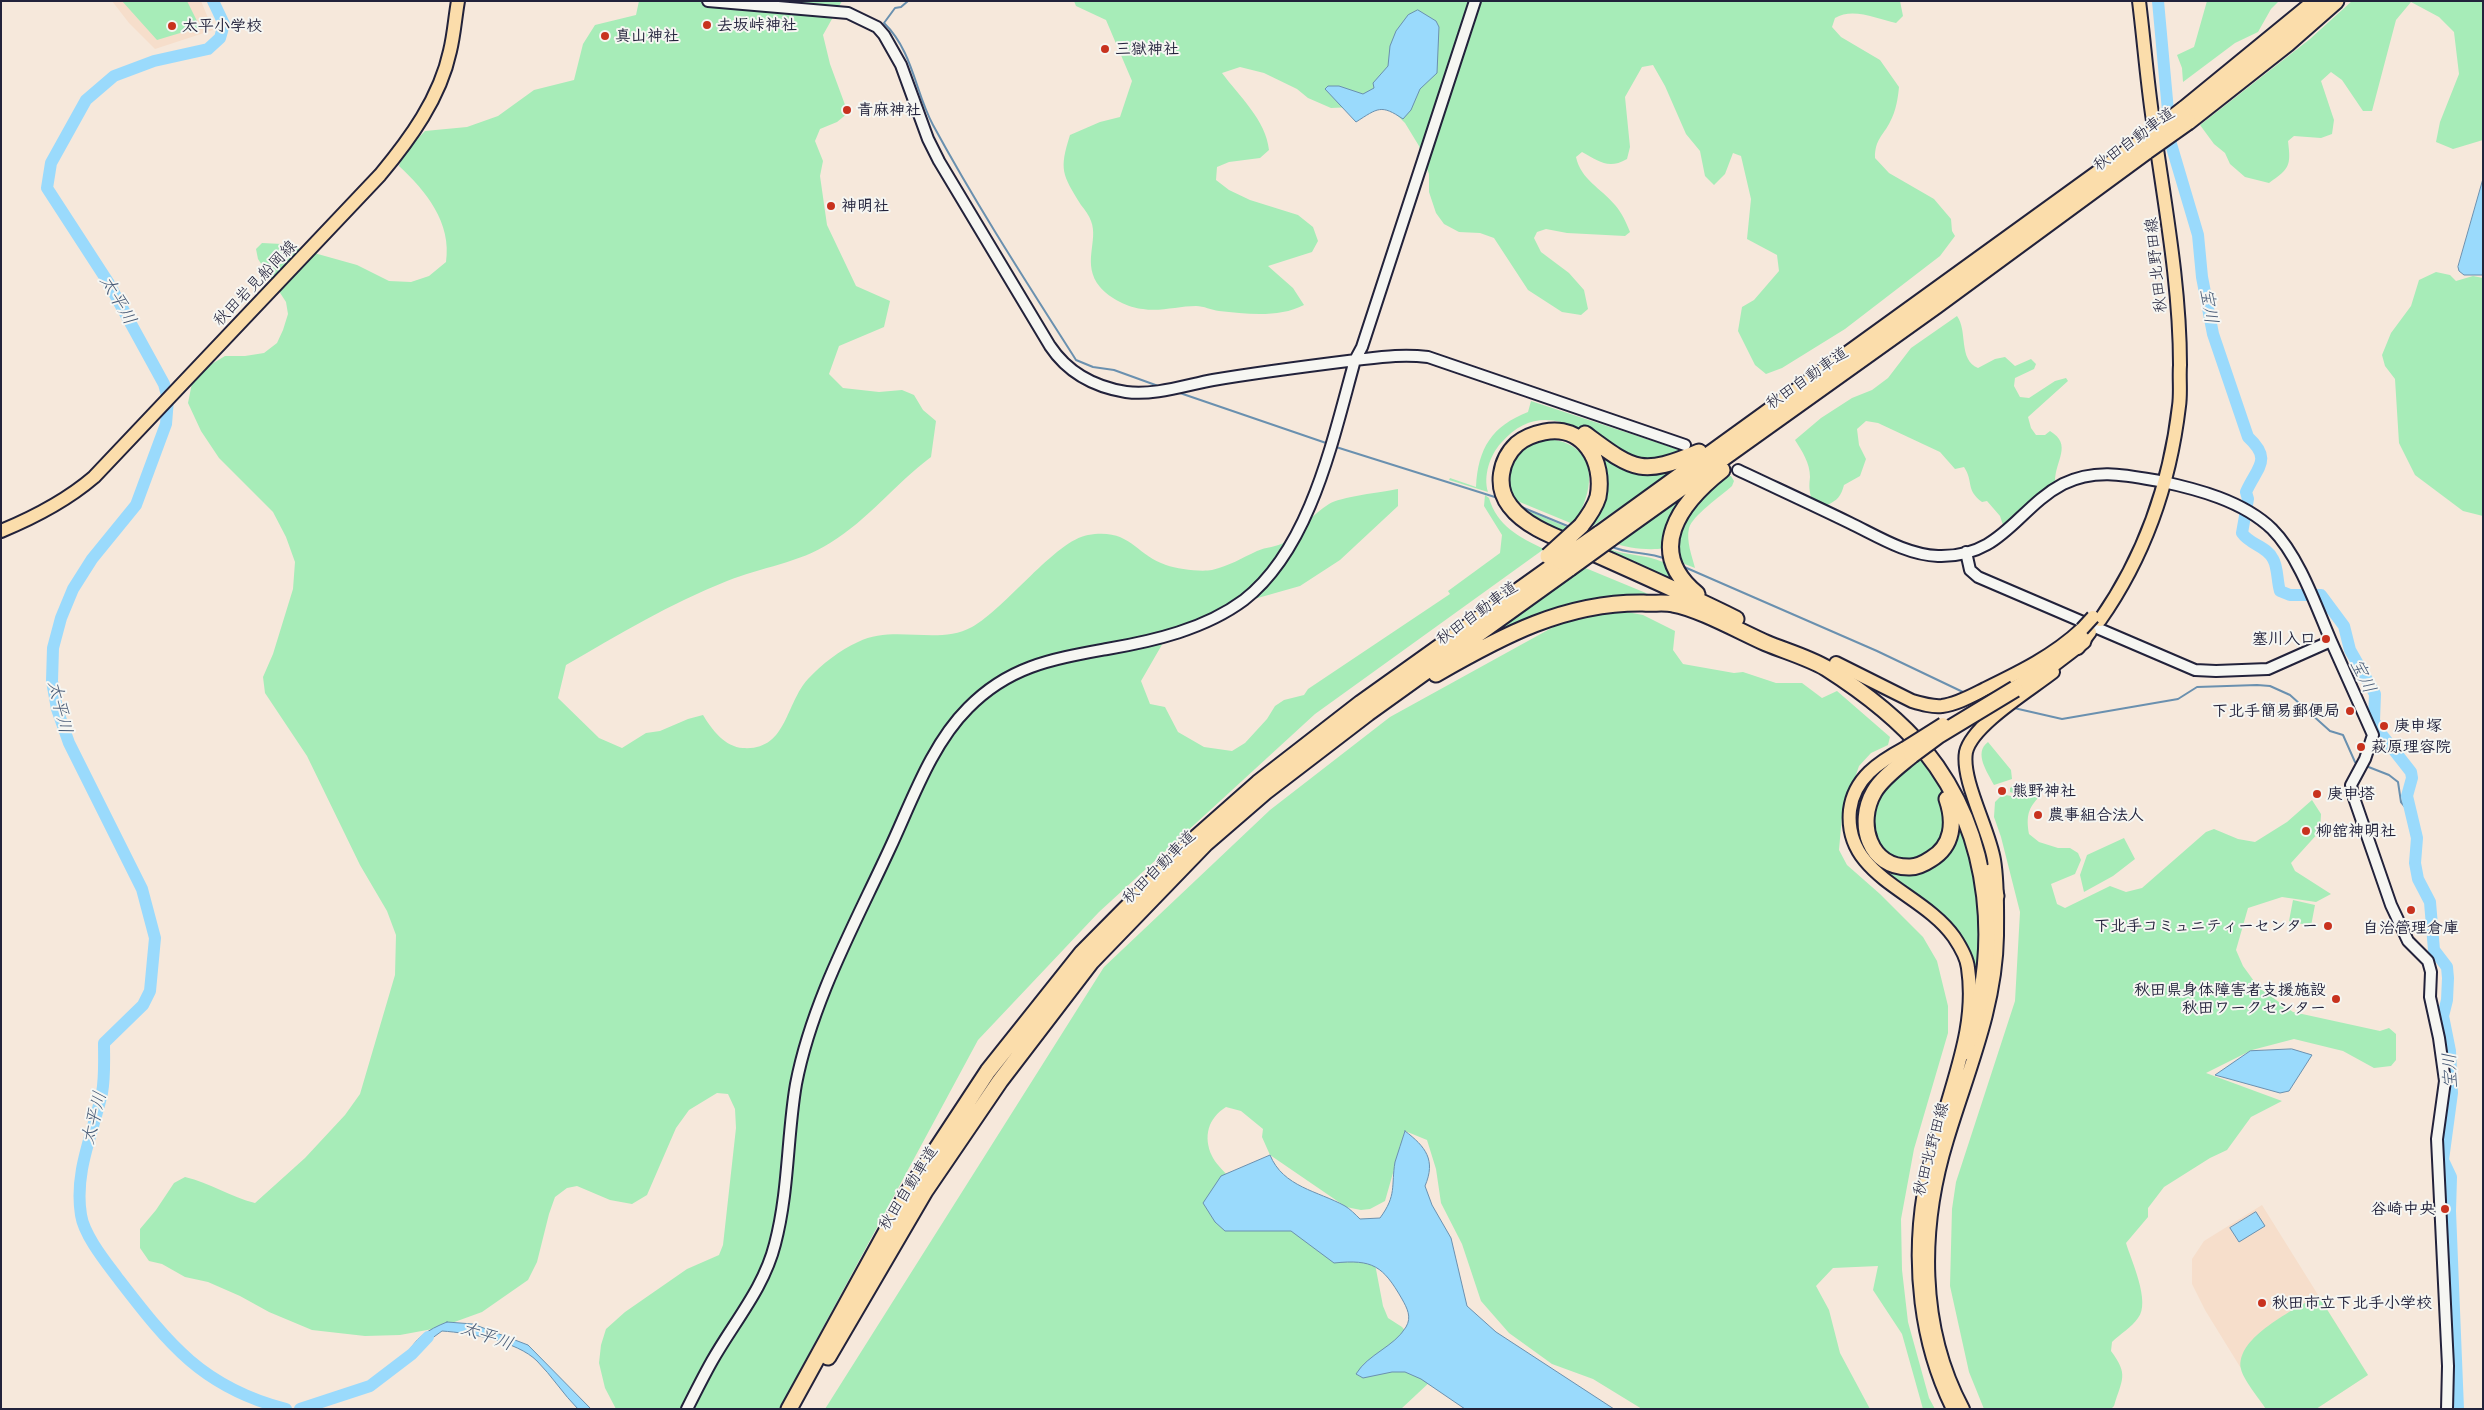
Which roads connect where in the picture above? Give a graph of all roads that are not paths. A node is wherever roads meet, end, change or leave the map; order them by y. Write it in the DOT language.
graph roads {
  1 [pos="458,1"];
  2 [pos="708,1"];
  3 [pos="1475,1"];
  4 [pos="2139,1"];
  5 [pos="2316,1"];
  6 [pos="2336,1"];
  7 [pos="2186,116"];
  8 [pos="2146,146"];
  9 [pos="1355,360"];
  10 [pos="1807,400"];
  11 [pos="1728,440"];
  12 [pos="1685,445"];
  13 [pos="1738,470"];
  14 [pos="2163,482"];
  15 [pos="1,531"];
  16 [pos="1604,536"];
  17 [pos="1966,552"];
  18 [pos="1559,562"];
  19 [pos="1713,607"];
  20 [pos="1693,611"];
  21 [pos="2085,634"];
  22 [pos="2331,641"];
  23 [pos="1836,663"];
  24 [pos="2014,687"];
  25 [pos="1368,713"];
  26 [pos="1914,751"];
  27 [pos="1996,896"];
  28 [pos="1964,1052"];
  29 [pos="687,1409"];
  30 [pos="789,1409"];
  31 [pos="799,1409"];
  32 [pos="1953,1409"];
  33 [pos="1963,1409"];
  34 [pos="2447,1409"];
  1 -- 15 [label="main road, 秋田岩見船岡線"];
  2 -- 9 [label="street"];
  3 -- 9 [label="street"];
  4 -- 14 [label="main road, 秋田北野田線"];
  5 -- 7 [label="highway, 秋田自動車道"];
  6 -- 7 [label="highway, 秋田自動車道"];
  7 -- 8 [label="highway, 秋田自動車道, bridge"];
  8 -- 10 [label="highway, 秋田自動車道"];
  8 -- 11 [label="highway, 秋田自動車道"];
  9 -- 12 [label="street"];
  9 -- 29 [label="street"];
  10 -- 16 [label="highway, 秋田自動車道"];
  10 -- 19 [label="highway"];
  11 -- 16 [label="highway, 秋田自動車道"];
  11 -- 20 [label="highway"];
  13 -- 17 [label="street"];
  14 -- 17 [label="street"];
  14 -- 21 [label="main road, 秋田北野田線, bridge"];
  14 -- 22 [label="street"];
  16 -- 18 [label="highway, 秋田自動車道, bridge"];
  17 -- 22 [label="street"];
  18 -- 19 [label="highway, bridge"];
  18 -- 25 [label="highway, 秋田自動車道"];
  18 -- 30 [label="highway, 秋田自動車道"];
  19 -- 23 [label="highway"];
  20 -- 25 [label="highway"];
  20 -- 26 [label="highway"];
  21 -- 24 [label="highway"];
  22 -- 34 [label="street"];
  23 -- 24 [label="main road"];
  23 -- 27 [label="highway"];
  24 -- 26 [label="highway, bridge"];
  24 -- 27 [label="main road, 秋田北野田線"];
  25 -- 31 [label="highway, 秋田自動車道"];
  26 -- 26 [label="highway"];
  26 -- 28 [label="highway"];
  26 -- 28 [label="main road, 秋田北野田線"];
  27 -- 33 [label="main road, 秋田北野田線"];
  28 -- 32 [label="main road, 秋田北野田線"];
}
